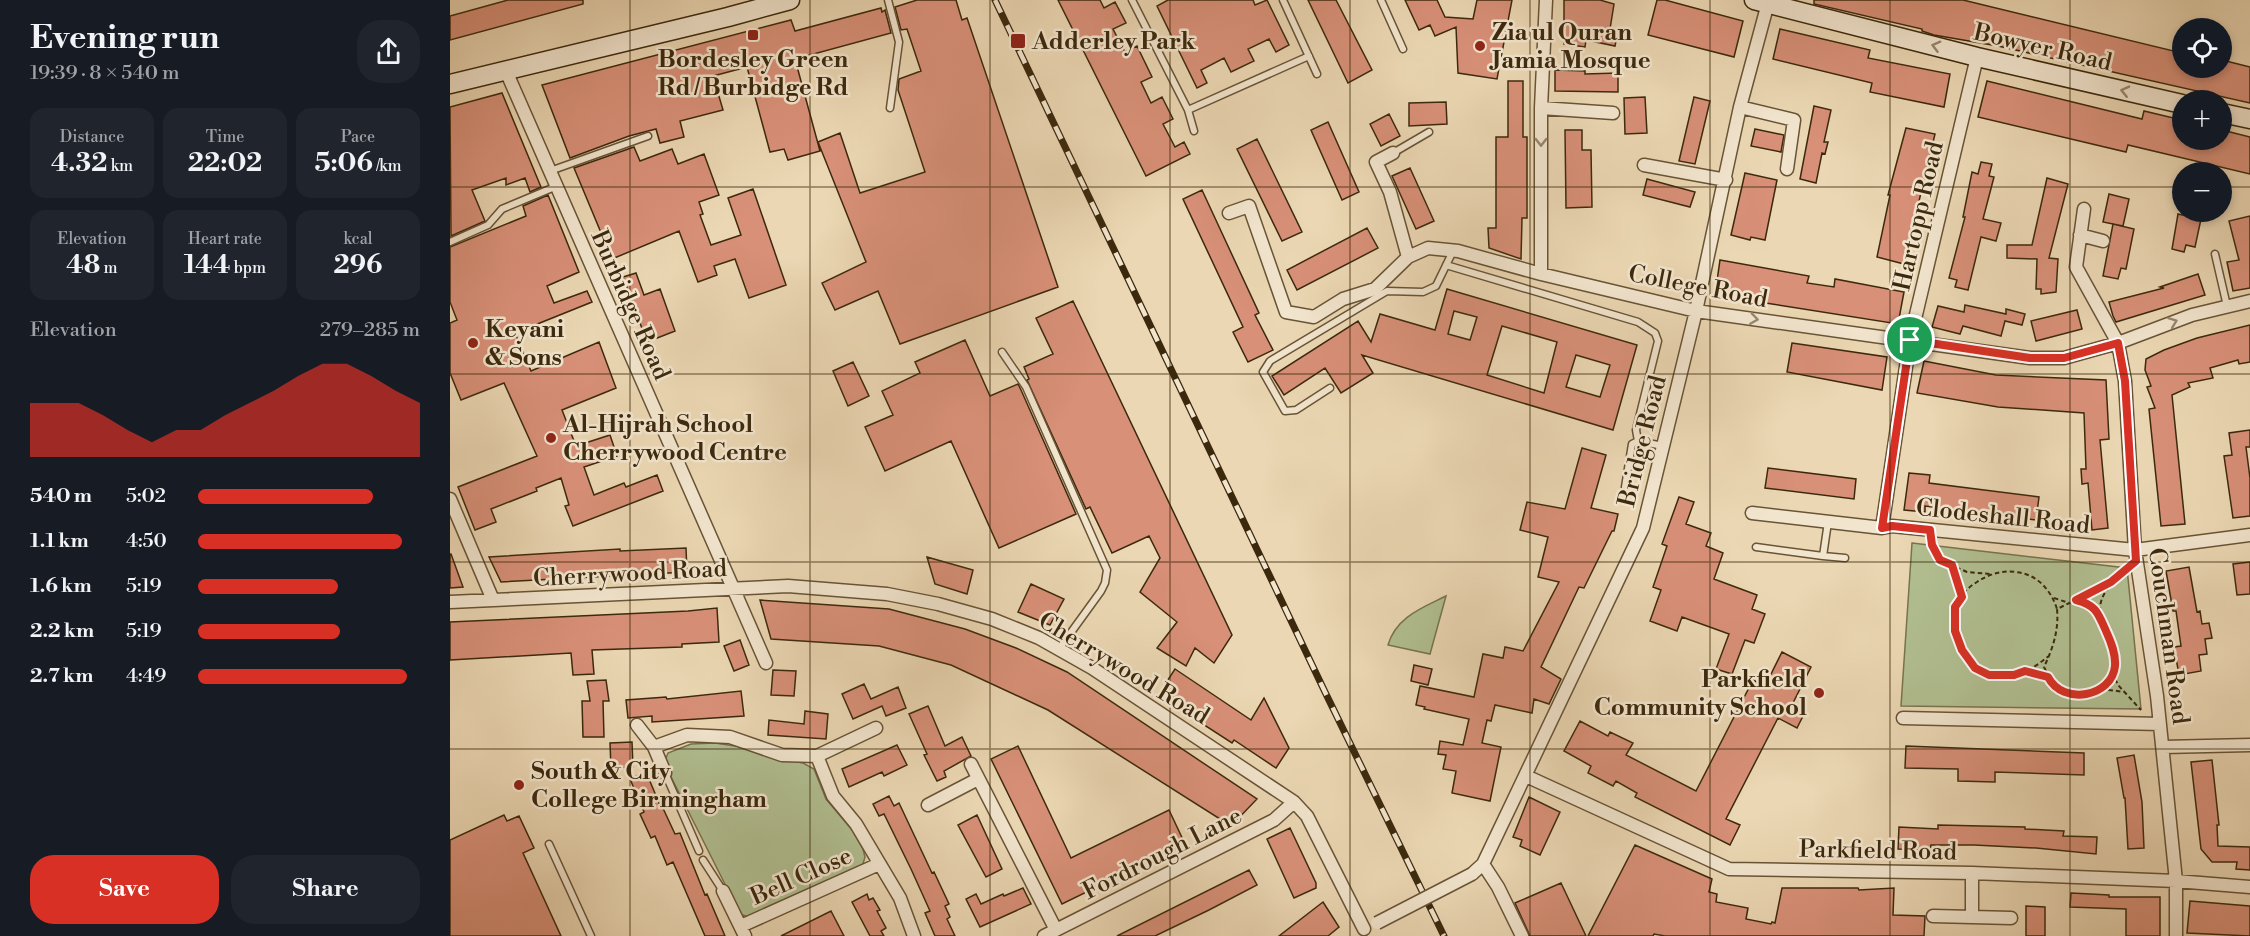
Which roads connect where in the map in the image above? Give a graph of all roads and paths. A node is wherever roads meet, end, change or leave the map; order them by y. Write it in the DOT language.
graph roads {
  1 [pos="790,0"];
  2 [pos="888,0"];
  3 [pos="1132,0"];
  4 [pos="1283,0"];
  5 [pos="1381,0"];
  6 [pos="1546,0"];
  7 [pos="1761,2"];
  8 [pos="1403,48"];
  9 [pos="1309,56"];
  10 [pos="1977,57"];
  11 [pos="506,71"];
  12 [pos="1317,74"];
  13 [pos="450,84"];
  14 [pos="2172,102"];
  15 [pos="1740,107"];
  16 [pos="890,108"];
  17 [pos="1541,108"];
  18 [pos="1188,110"];
  19 [pos="1613,113"];
  20 [pos="2232,115"];
  21 [pos="2250,119"];
  22 [pos="1194,132"];
  23 [pos="1429,132"];
  24 [pos="648,136"];
  25 [pos="1393,153"];
  26 [pos="1644,165"];
  27 [pos="1787,169"];
  28 [pos="550,171"];
  29 [pos="1726,180"];
  30 [pos="556,186"];
  31 [pos="2084,209"];
  32 [pos="1229,213"];
  33 [pos="2080,235"];
  34 [pos="2103,241"];
  35 [pos="450,242"];
  36 [pos="1453,251"];
  37 [pos="2216,254"];
  38 [pos="1408,257"];
  39 [pos="1446,265"];
  40 [pos="1540,274"];
  41 [pos="2250,301"];
  42 [pos="2226,306"];
  43 [pos="1696,311"];
  44 [pos="1910,340"];
  45 [pos="2118,343"];
  46 [pos="1002,352"];
  47 [pos="1330,388"];
  48 [pos="1638,441"];
  49 [pos="1663,446"];
  50 [pos="1625,486"];
  51 [pos="450,499"];
  52 [pos="1752,513"];
  53 [pos="1828,522"];
  54 [pos="1882,528"];
  55 [pos="1930,530"];
  56 [pos="2250,535"];
  57 [pos="1756,547"];
  58 [pos="1823,556"];
  59 [pos="2136,556"];
  60 [pos="1845,558"];
  61 [pos="1952,565"];
  62 [pos="1990,574"];
  63 [pos="2111,582"];
  64 [pos="732,589"];
  65 [pos="1962,597"];
  66 [pos="2053,598"];
  67 [pos="493,600"];
  68 [pos="2076,600"];
  69 [pos="450,602"];
  70 [pos="2069,603"];
  71 [pos="2057,609"];
  72 [pos="2098,613"];
  73 [pos="1059,649"];
  74 [pos="2050,655"];
  75 [pos="766,663"];
  76 [pos="2025,671"];
  77 [pos="2113,674"];
  78 [pos="2048,677"];
  79 [pos="2100,689"];
  80 [pos="2125,692"];
  81 [pos="1903,718"];
  82 [pos="2156,724"];
  83 [pos="637,725"];
  84 [pos="876,728"];
  85 [pos="2250,745"];
  86 [pos="654,747"];
  87 [pos="2163,747"];
  88 [pos="817,756"];
  89 [pos="971,764"];
  90 [pos="665,773"];
  91 [pos="1526,776"];
  92 [pos="978,779"];
  93 [pos="1294,802"];
  94 [pos="928,805"];
  95 [pos="549,844"];
  96 [pos="699,851"];
  97 [pos="703,860"];
  98 [pos="879,864"];
  99 [pos="1483,864"];
  100 [pos="1972,873"];
  101 [pos="2176,881"];
  102 [pos="2250,887"];
  103 [pos="723,891"];
  104 [pos="1933,916"];
  105 [pos="1972,917"];
  106 [pos="2011,918"];
  107 [pos="1056,930"];
  108 [pos="743,931"];
  109 [pos="1361,933"];
  110 [pos="591,936"];
  111 [pos="914,936"];
  112 [pos="1044,936"];
  113 [pos="1522,936"];
  114 [pos="2176,936"];
  1 -- 11 [label="main road"];
  2 -- 16 [label="lane"];
  3 -- 18 [label="lane"];
  4 -- 9 [label="lane"];
  5 -- 8 [label="lane"];
  6 -- 17 [label="street"];
  10 -- 7 [label="main road, Bowyer Road, one-way"];
  7 -- 15 [label="street, Bridge Road"];
  9 -- 12 [label="lane"];
  9 -- 18 [label="lane"];
  14 -- 10 [label="main road, Bowyer Road, one-way"];
  10 -- 44 [label="street, Hartopp Road"];
  11 -- 13 [label="main road"];
  11 -- 28 [label="street, Burbidge Road"];
  15 -- 27 [label="street"];
  15 -- 29 [label="street, Bridge Road"];
  17 -- 19 [label="street"];
  17 -- 40 [label="street, one-way"];
  18 -- 22 [label="lane"];
  20 -- 21 [label="main road"];
  23 -- 25 [label="lane"];
  24 -- 28 [label="lane"];
  25 -- 38 [label="street"];
  26 -- 29 [label="street"];
  28 -- 30 [label="street, Burbidge Road"];
  29 -- 43 [label="street, Bridge Road"];
  30 -- 35 [label="lane"];
  30 -- 64 [label="street, Burbidge Road"];
  31 -- 33 [label="street, Couchman Road"];
  32 -- 38 [label="street, College Road"];
  33 -- 34 [label="street"];
  33 -- 45 [label="street, Couchman Road"];
  36 -- 38 [label="street, College Road"];
  36 -- 39 [label="lane"];
  36 -- 40 [label="street, College Road"];
  37 -- 42 [label="lane"];
  39 -- 47 [label="lane"];
  39 -- 48 [label="lane"];
  40 -- 43 [label="street, College Road"];
  41 -- 42 [label="street, College Road"];
  45 -- 42 [label="street, College Road, one-way"];
  43 -- 44 [label="street, College Road, one-way"];
  43 -- 49 [label="street, Bridge Road"];
  44 -- 45 [label="street, College Road"];
  44 -- 54 [label="street, Hartopp Road"];
  45 -- 59 [label="street, Couchman Road"];
  46 -- 73 [label="lane"];
  48 -- 49 [label="lane"];
  48 -- 50 [label="lane"];
  49 -- 91 [label="street, Bridge Road"];
  51 -- 67 [label="street"];
  52 -- 53 [label="street, Clodeshall Road"];
  53 -- 54 [label="street, Clodeshall Road"];
  53 -- 58 [label="lane"];
  54 -- 55 [label="street, Clodeshall Road"];
  55 -- 59 [label="street, Clodeshall Road"];
  55 -- 61 [label="path"];
  56 -- 59 [label="street, Clodeshall Road"];
  57 -- 58 [label="lane"];
  58 -- 60 [label="lane"];
  59 -- 63 [label="path"];
  59 -- 82 [label="street, Couchman Road"];
  61 -- 62 [label="path"];
  61 -- 65 [label="path"];
  62 -- 65 [label="path"];
  62 -- 66 [label="path"];
  63 -- 68 [label="path"];
  63 -- 72 [label="path"];
  64 -- 67 [label="street, Cherrywood Road"];
  64 -- 73 [label="street, Cherrywood Road"];
  64 -- 75 [label="street, Burbidge Road"];
  65 -- 76 [label="path"];
  66 -- 70 [label="path"];
  66 -- 71 [label="path"];
  67 -- 69 [label="street, Cherrywood Road"];
  68 -- 70 [label="path"];
  68 -- 72 [label="path"];
  70 -- 71 [label="path"];
  71 -- 74 [label="path"];
  72 -- 77 [label="path"];
  73 -- 93 [label="street, Cherrywood Road"];
  74 -- 76 [label="path"];
  74 -- 78 [label="path"];
  76 -- 78 [label="path"];
  77 -- 79 [label="path"];
  77 -- 80 [label="path"];
  78 -- 79 [label="path"];
  79 -- 80 [label="path"];
  80 -- 82 [label="path"];
  81 -- 82 [label="street"];
  82 -- 87 [label="street, Couchman Road"];
  83 -- 86 [label="street"];
  84 -- 88 [label="street"];
  85 -- 87 [label="street"];
  86 -- 88 [label="street"];
  86 -- 90 [label="street"];
  87 -- 101 [label="street, Couchman Road"];
  88 -- 98 [label="street"];
  89 -- 92 [label="street"];
  90 -- 96 [label="lane"];
  91 -- 99 [label="street, Bridge Road"];
  91 -- 100 [label="street, Parkfield Road"];
  92 -- 94 [label="street"];
  92 -- 107 [label="street"];
  93 -- 107 [label="street, Fordrough Lane"];
  93 -- 109 [label="street, Cherrywood Road"];
  95 -- 110 [label="lane"];
  97 -- 103 [label="lane"];
  98 -- 108 [label="street, Bell Close"];
  98 -- 111 [label="street"];
  99 -- 109 [label="street, bridge"];
  99 -- 113 [label="street"];
  100 -- 101 [label="street, Parkfield Road"];
  100 -- 105 [label="street"];
  101 -- 102 [label="street, Parkfield Road"];
  101 -- 114 [label="street, Couchman Road"];
  103 -- 108 [label="street, Bell Close"];
  104 -- 105 [label="street"];
  105 -- 106 [label="street"];
  107 -- 112 [label="street, Fordrough Lane"];
}
